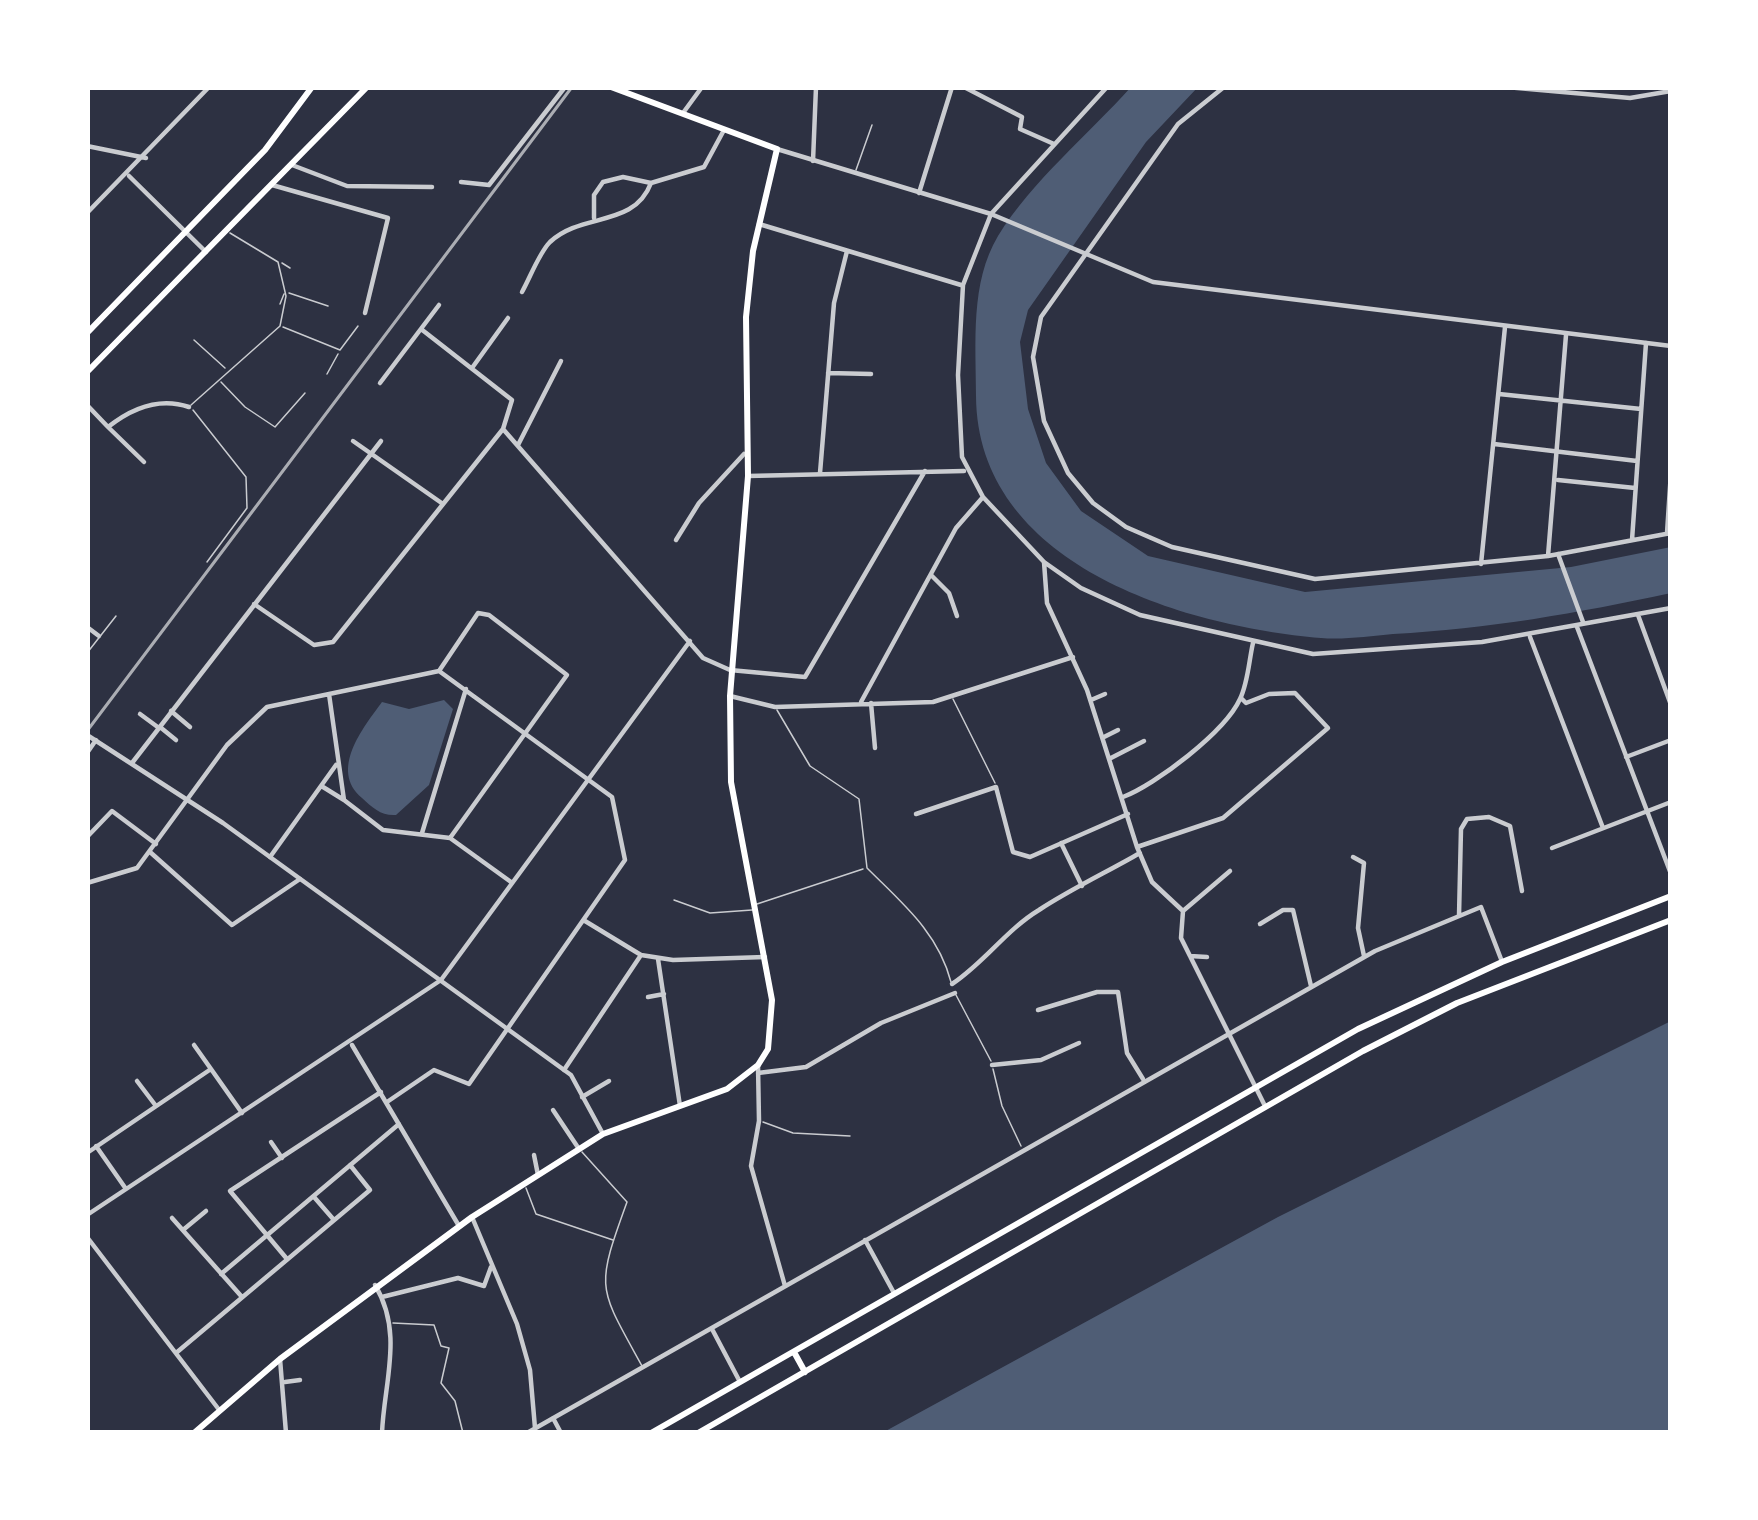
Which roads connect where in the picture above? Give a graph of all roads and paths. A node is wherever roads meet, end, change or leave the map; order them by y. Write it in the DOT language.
graph roads {
  1 [pos="209,87"];
  2 [pos="312,87"];
  3 [pos="367,87"];
  4 [pos="565,87"];
  5 [pos="610,87"];
  6 [pos="702,87"];
  7 [pos="816,87"];
  8 [pos="952,87"];
  9 [pos="964,87"];
  10 [pos="1107,87"];
  11 [pos="1224,87"];
  12 [pos="1506,87"];
  13 [pos="628,89"];
  14 [pos="1671,91"];
  15 [pos="682,113"];
  16 [pos="872,125"];
  17 [pos="724,130"];
  18 [pos="1054,144"];
  19 [pos="87,146"];
  20 [pos="777,149"];
  21 [pos="146,158"];
  22 [pos="813,160"];
  23 [pos="292,165"];
  24 [pos="854,173"];
  25 [pos="128,175"];
  26 [pos="461,182"];
  27 [pos="651,183"];
  28 [pos="272,185"];
  29 [pos="432,187"];
  30 [pos="920,193"];
  31 [pos="87,213"];
  32 [pos="991,214"];
  33 [pos="594,218"];
  34 [pos="759,224"];
  35 [pos="227,230"];
  36 [pos="185,232"];
  37 [pos="847,251"];
  38 [pos="206,252"];
  39 [pos="1083,256"];
  40 [pos="278,262"];
  41 [pos="290,268"];
  42 [pos="963,285"];
  43 [pos="286,291"];
  44 [pos="522,292"];
  45 [pos="280,304"];
  46 [pos="328,305"];
  47 [pos="439,305"];
  48 [pos="365,314"];
  49 [pos="508,318"];
  50 [pos="280,326"];
  51 [pos="358,326"];
  52 [pos="422,328"];
  53 [pos="1505,328"];
  54 [pos="87,333"];
  55 [pos="1566,334"];
  56 [pos="194,340"];
  57 [pos="1646,343"];
  58 [pos="1671,346"];
  59 [pos="238,347"];
  60 [pos="340,350"];
  61 [pos="245,355"];
  62 [pos="561,361"];
  63 [pos="472,368"];
  64 [pos="228,371"];
  65 [pos="87,372"];
  66 [pos="827,373"];
  67 [pos="326,374"];
  68 [pos="871,374"];
  69 [pos="218,379"];
  70 [pos="380,382"];
  71 [pos="305,393"];
  72 [pos="1498,394"];
  73 [pos="1562,401"];
  74 [pos="87,405"];
  75 [pos="189,406"];
  76 [pos="1641,409"];
  77 [pos="108,427"];
  78 [pos="503,429"];
  79 [pos="353,441"];
  80 [pos="381,441"];
  81 [pos="1494,444"];
  82 [pos="518,445"];
  83 [pos="1557,452"];
  84 [pos="371,454"];
  85 [pos="744,454"];
  86 [pos="1637,461"];
  87 [pos="144,462"];
  88 [pos="926,471"];
  89 [pos="966,471"];
  90 [pos="820,472"];
  91 [pos="1671,472"];
  92 [pos="748,476"];
  93 [pos="1555,479"];
  94 [pos="1635,488"];
  95 [pos="983,497"];
  96 [pos="443,504"];
  97 [pos="1669,533"];
  98 [pos="676,540"];
  99 [pos="1632,540"];
  100 [pos="1548,556"];
  101 [pos="1559,558"];
  102 [pos="208,562"];
  103 [pos="1044,562"];
  104 [pos="1481,564"];
  105 [pos="931,575"];
  106 [pos="254,604"];
  107 [pos="1671,608"];
  108 [pos="1638,615"];
  109 [pos="116,616"];
  110 [pos="956,616"];
  111 [pos="1580,625"];
  112 [pos="87,627"];
  113 [pos="1529,635"];
  114 [pos="99,636"];
  115 [pos="690,641"];
  116 [pos="1253,643"];
  117 [pos="87,653"];
  118 [pos="1073,657"];
  119 [pos="440,670"];
  120 [pos="730,670"];
  121 [pos="466,689"];
  122 [pos="328,692"];
  123 [pos="1105,694"];
  124 [pos="730,696"];
  125 [pos="952,698"];
  126 [pos="1241,698"];
  127 [pos="1090,700"];
  128 [pos="860,702"];
  129 [pos="871,703"];
  130 [pos="1671,705"];
  131 [pos="776,706"];
  132 [pos="171,712"];
  133 [pos="140,714"];
  134 [pos="190,727"];
  135 [pos="159,728"];
  136 [pos="1118,730"];
  137 [pos="526,734"];
  138 [pos="87,735"];
  139 [pos="1104,736"];
  140 [pos="95,740"];
  141 [pos="176,740"];
  142 [pos="1671,740"];
  143 [pos="1144,741"];
  144 [pos="875,748"];
  145 [pos="87,753"];
  146 [pos="1626,757"];
  147 [pos="1111,758"];
  148 [pos="132,763"];
  149 [pos="336,765"];
  150 [pos="587,778"];
  151 [pos="320,786"];
  152 [pos="996,787"];
  153 [pos="1123,797"];
  154 [pos="187,800"];
  155 [pos="344,800"];
  156 [pos="1671,802"];
  157 [pos="1647,811"];
  158 [pos="916,814"];
  159 [pos="1128,814"];
  160 [pos="1604,828"];
  161 [pos="422,836"];
  162 [pos="87,837"];
  163 [pos="450,838"];
  164 [pos="1060,842"];
  165 [pos="156,844"];
  166 [pos="1552,848"];
  167 [pos="1138,850"];
  168 [pos="150,852"];
  169 [pos="270,857"];
  170 [pos="1353,857"];
  171 [pos="867,868"];
  172 [pos="1230,871"];
  173 [pos="1671,874"];
  174 [pos="300,879"];
  175 [pos="512,882"];
  176 [pos="87,883"];
  177 [pos="1082,886"];
  178 [pos="1522,891"];
  179 [pos="1671,896"];
  180 [pos="674,900"];
  181 [pos="756,907"];
  182 [pos="1183,910"];
  183 [pos="1459,916"];
  184 [pos="1671,920"];
  185 [pos="585,921"];
  186 [pos="1260,924"];
  187 [pos="641,955"];
  188 [pos="1190,956"];
  189 [pos="1364,956"];
  190 [pos="765,957"];
  191 [pos="1207,957"];
  192 [pos="658,959"];
  193 [pos="1502,962"];
  194 [pos="440,980"];
  195 [pos="952,984"];
  196 [pos="1311,986"];
  197 [pos="955,993"];
  198 [pos="664,994"];
  199 [pos="648,997"];
  200 [pos="1038,1010"];
  201 [pos="508,1029"];
  202 [pos="1225,1032"];
  203 [pos="1079,1043"];
  204 [pos="352,1044"];
  205 [pos="194,1045"];
  206 [pos="992,1065"];
  207 [pos="758,1069"];
  208 [pos="211,1070"];
  209 [pos="564,1070"];
  210 [pos="1143,1079"];
  211 [pos="137,1081"];
  212 [pos="609,1082"];
  213 [pos="1256,1088"];
  214 [pos="381,1092"];
  215 [pos="583,1097"];
  216 [pos="387,1102"];
  217 [pos="156,1106"];
  218 [pos="680,1106"];
  219 [pos="1265,1106"];
  220 [pos="553,1110"];
  221 [pos="242,1113"];
  222 [pos="759,1121"];
  223 [pos="399,1124"];
  224 [pos="603,1134"];
  225 [pos="850,1136"];
  226 [pos="271,1142"];
  227 [pos="96,1146"];
  228 [pos="579,1149"];
  229 [pos="1023,1149"];
  230 [pos="87,1153"];
  231 [pos="534,1155"];
  232 [pos="282,1158"];
  233 [pos="350,1165"];
  234 [pos="538,1175"];
  235 [pos="524,1184"];
  236 [pos="126,1190"];
  237 [pos="314,1196"];
  238 [pos="206,1211"];
  239 [pos="87,1216"];
  240 [pos="472,1217"];
  241 [pos="172,1218"];
  242 [pos="334,1220"];
  243 [pos="459,1226"];
  244 [pos="183,1230"];
  245 [pos="1005,1231"];
  246 [pos="268,1235"];
  247 [pos="87,1237"];
  248 [pos="613,1240"];
  249 [pos="866,1240"];
  250 [pos="1016,1250"];
  251 [pos="287,1259"];
  252 [pos="492,1265"];
  253 [pos="221,1274"];
  254 [pos="375,1285"];
  255 [pos="784,1286"];
  256 [pos="895,1294"];
  257 [pos="242,1297"];
  258 [pos="382,1297"];
  259 [pos="390,1323"];
  260 [pos="711,1327"];
  261 [pos="794,1352"];
  262 [pos="176,1353"];
  263 [pos="280,1359"];
  264 [pos="642,1366"];
  265 [pos="805,1372"];
  266 [pos="300,1380"];
  267 [pos="285,1382"];
  268 [pos="740,1382"];
  269 [pos="220,1411"];
  270 [pos="553,1418"];
  271 [pos="535,1429"];
  272 [pos="194,1433"];
  273 [pos="286,1433"];
  274 [pos="382,1433"];
  275 [pos="463,1433"];
  276 [pos="527,1433"];
  277 [pos="561,1433"];
  278 [pos="651,1433"];
  279 [pos="698,1433"];
  1 -- 21 [label="street"];
  2 -- 36 [label="main road"];
  3 -- 23 [label="main road"];
  4 -- 26 [label="street"];
  5 -- 13 [label="main road"];
  6 -- 15 [label="street"];
  7 -- 22 [label="street"];
  8 -- 30 [label="street"];
  9 -- 18 [label="street"];
  10 -- 18 [label="street"];
  11 -- 39 [label="street"];
  12 -- 14 [label="street"];
  13 -- 15 [label="main road"];
  15 -- 17 [label="main road"];
  16 -- 24 [label="lane"];
  17 -- 20 [label="main road"];
  17 -- 27 [label="street"];
  18 -- 32 [label="street"];
  19 -- 21 [label="street"];
  20 -- 22 [label="street"];
  20 -- 34 [label="main road"];
  21 -- 25 [label="street"];
  22 -- 24 [label="street"];
  23 -- 28 [label="main road"];
  23 -- 29 [label="street"];
  24 -- 30 [label="street"];
  25 -- 31 [label="street"];
  25 -- 36 [label="street"];
  27 -- 33 [label="street"];
  27 -- 33 [label="street"];
  28 -- 35 [label="main road"];
  28 -- 48 [label="street"];
  30 -- 32 [label="street"];
  32 -- 39 [label="street"];
  32 -- 42 [label="street"];
  33 -- 44 [label="street"];
  34 -- 37 [label="street"];
  34 -- 85 [label="main road"];
  35 -- 38 [label="main road"];
  35 -- 40 [label="lane"];
  36 -- 38 [label="street"];
  36 -- 54 [label="main road"];
  37 -- 42 [label="street"];
  37 -- 66 [label="street"];
  38 -- 65 [label="main road"];
  39 -- 53 [label="street"];
  39 -- 104 [label="street"];
  40 -- 41 [label="lane"];
  40 -- 43 [label="lane"];
  42 -- 89 [label="street"];
  43 -- 45 [label="lane"];
  43 -- 46 [label="lane"];
  43 -- 50 [label="lane"];
  47 -- 52 [label="street"];
  49 -- 63 [label="street"];
  50 -- 60 [label="lane"];
  50 -- 61 [label="lane"];
  51 -- 60 [label="lane"];
  52 -- 63 [label="street"];
  52 -- 70 [label="street"];
  53 -- 55 [label="street"];
  53 -- 72 [label="street"];
  55 -- 57 [label="street"];
  55 -- 73 [label="street"];
  56 -- 64 [label="lane"];
  57 -- 58 [label="street"];
  57 -- 76 [label="street"];
  59 -- 61 [label="lane"];
  60 -- 67 [label="lane"];
  61 -- 64 [label="lane"];
  62 -- 82 [label="street"];
  63 -- 78 [label="street"];
  64 -- 69 [label="lane"];
  66 -- 68 [label="street"];
  66 -- 90 [label="street"];
  69 -- 71 [label="lane"];
  69 -- 75 [label="lane"];
  72 -- 73 [label="street"];
  72 -- 81 [label="street"];
  73 -- 76 [label="street"];
  73 -- 83 [label="street"];
  74 -- 77 [label="street"];
  75 -- 77 [label="street"];
  75 -- 102 [label="lane"];
  76 -- 86 [label="street"];
  77 -- 87 [label="street"];
  78 -- 82 [label="street"];
  78 -- 96 [label="street"];
  79 -- 84 [label="street"];
  80 -- 84 [label="street"];
  81 -- 83 [label="street"];
  81 -- 104 [label="street"];
  82 -- 115 [label="street"];
  83 -- 86 [label="street"];
  83 -- 93 [label="street"];
  84 -- 96 [label="street"];
  84 -- 106 [label="street"];
  85 -- 92 [label="main road"];
  85 -- 98 [label="street"];
  86 -- 94 [label="street"];
  88 -- 89 [label="street"];
  88 -- 90 [label="street"];
  88 -- 120 [label="street"];
  89 -- 95 [label="street"];
  90 -- 92 [label="street"];
  91 -- 97 [label="street"];
  92 -- 120 [label="main road"];
  93 -- 94 [label="street"];
  93 -- 100 [label="street"];
  94 -- 99 [label="street"];
  95 -- 103 [label="street"];
  95 -- 105 [label="street"];
  96 -- 106 [label="street"];
  97 -- 99 [label="street"];
  99 -- 101 [label="street"];
  100 -- 101 [label="street"];
  100 -- 104 [label="street"];
  101 -- 111 [label="street"];
  103 -- 116 [label="street"];
  103 -- 118 [label="street"];
  105 -- 110 [label="street"];
  105 -- 128 [label="street"];
  106 -- 132 [label="street"];
  107 -- 108 [label="street"];
  108 -- 111 [label="street"];
  108 -- 130 [label="street"];
  109 -- 114 [label="lane"];
  111 -- 113 [label="street"];
  111 -- 146 [label="street"];
  112 -- 114 [label="street"];
  113 -- 116 [label="street"];
  113 -- 160 [label="street"];
  114 -- 117 [label="lane"];
  115 -- 120 [label="street"];
  115 -- 150 [label="street"];
  116 -- 126 [label="street"];
  118 -- 125 [label="street"];
  118 -- 127 [label="street"];
  119 -- 121 [label="street"];
  119 -- 122 [label="street"];
  119 -- 137 [label="street"];
  120 -- 124 [label="main road"];
  121 -- 137 [label="street"];
  121 -- 161 [label="street"];
  122 -- 149 [label="street"];
  122 -- 154 [label="street"];
  123 -- 127 [label="street"];
  124 -- 131 [label="street"];
  124 -- 181 [label="main road"];
  125 -- 129 [label="street"];
  125 -- 152 [label="lane"];
  126 -- 153 [label="street"];
  126 -- 167 [label="street"];
  127 -- 139 [label="street"];
  128 -- 129 [label="street"];
  128 -- 131 [label="street"];
  129 -- 144 [label="street"];
  131 -- 171 [label="lane"];
  132 -- 134 [label="street"];
  132 -- 135 [label="street"];
  133 -- 135 [label="street"];
  135 -- 141 [label="street"];
  135 -- 148 [label="street"];
  136 -- 139 [label="street"];
  137 -- 150 [label="street"];
  137 -- 163 [label="street"];
  138 -- 140 [label="street"];
  139 -- 147 [label="street"];
  140 -- 145 [label="street"];
  140 -- 148 [label="street"];
  142 -- 146 [label="street"];
  143 -- 147 [label="street"];
  146 -- 157 [label="street"];
  147 -- 153 [label="street"];
  148 -- 154 [label="street"];
  149 -- 151 [label="street"];
  149 -- 155 [label="street"];
  150 -- 175 [label="street"];
  150 -- 185 [label="street"];
  151 -- 155 [label="street"];
  151 -- 169 [label="street"];
  152 -- 158 [label="street"];
  152 -- 164 [label="street"];
  153 -- 159 [label="street"];
  154 -- 165 [label="street"];
  154 -- 169 [label="street"];
  155 -- 161 [label="street"];
  156 -- 157 [label="street"];
  157 -- 160 [label="street"];
  157 -- 173 [label="street"];
  159 -- 164 [label="street"];
  159 -- 167 [label="street"];
  160 -- 166 [label="street"];
  161 -- 163 [label="street"];
  162 -- 165 [label="street"];
  163 -- 175 [label="street"];
  164 -- 177 [label="street"];
  165 -- 168 [label="street"];
  167 -- 177 [label="street"];
  167 -- 182 [label="street"];
  168 -- 174 [label="street"];
  168 -- 176 [label="street"];
  169 -- 174 [label="street"];
  170 -- 189 [label="street"];
  171 -- 181 [label="lane"];
  171 -- 195 [label="lane"];
  172 -- 182 [label="street"];
  174 -- 194 [label="street"];
  175 -- 194 [label="street"];
  177 -- 195 [label="street"];
  178 -- 183 [label="street"];
  179 -- 193 [label="main road"];
  180 -- 181 [label="lane"];
  181 -- 190 [label="main road"];
  182 -- 188 [label="street"];
  183 -- 189 [label="street"];
  183 -- 193 [label="street"];
  184 -- 219 [label="main road"];
  185 -- 187 [label="street"];
  185 -- 201 [label="street"];
  186 -- 196 [label="street"];
  187 -- 192 [label="street"];
  187 -- 209 [label="street"];
  188 -- 191 [label="street"];
  188 -- 202 [label="street"];
  189 -- 196 [label="street"];
  190 -- 192 [label="street"];
  190 -- 207 [label="main road"];
  192 -- 198 [label="street"];
  193 -- 213 [label="main road"];
  194 -- 201 [label="street"];
  194 -- 204 [label="street"];
  195 -- 197 [label="lane"];
  196 -- 202 [label="street"];
  197 -- 206 [label="lane"];
  197 -- 207 [label="street"];
  198 -- 199 [label="street"];
  198 -- 218 [label="street"];
  200 -- 210 [label="street"];
  201 -- 209 [label="street"];
  201 -- 216 [label="street"];
  202 -- 210 [label="street"];
  202 -- 213 [label="street"];
  203 -- 206 [label="street"];
  204 -- 214 [label="street"];
  204 -- 221 [label="street"];
  205 -- 208 [label="street"];
  206 -- 229 [label="lane"];
  207 -- 218 [label="main road"];
  207 -- 222 [label="street"];
  208 -- 217 [label="street"];
  208 -- 221 [label="street"];
  209 -- 215 [label="street"];
  210 -- 229 [label="street"];
  211 -- 217 [label="street"];
  212 -- 215 [label="street"];
  213 -- 219 [label="street"];
  213 -- 245 [label="main road"];
  214 -- 216 [label="street"];
  214 -- 232 [label="street"];
  215 -- 224 [label="street"];
  216 -- 223 [label="street"];
  217 -- 227 [label="street"];
  218 -- 224 [label="main road"];
  219 -- 250 [label="main road"];
  220 -- 228 [label="street"];
  221 -- 236 [label="street"];
  222 -- 225 [label="lane"];
  222 -- 255 [label="street"];
  223 -- 233 [label="street"];
  223 -- 243 [label="street"];
  224 -- 228 [label="main road"];
  226 -- 232 [label="street"];
  227 -- 230 [label="street"];
  227 -- 236 [label="street"];
  228 -- 234 [label="main road"];
  228 -- 248 [label="lane"];
  229 -- 249 [label="street"];
  231 -- 234 [label="street"];
  232 -- 246 [label="street"];
  233 -- 237 [label="street"];
  233 -- 242 [label="street"];
  234 -- 235 [label="main road"];
  235 -- 240 [label="main road"];
  235 -- 248 [label="lane"];
  236 -- 239 [label="street"];
  237 -- 242 [label="street"];
  237 -- 246 [label="street"];
  238 -- 244 [label="street"];
  240 -- 243 [label="main road"];
  240 -- 252 [label="street"];
  241 -- 244 [label="street"];
  242 -- 251 [label="street"];
  243 -- 254 [label="main road"];
  244 -- 253 [label="street"];
  245 -- 250 [label="main road"];
  245 -- 256 [label="main road"];
  246 -- 251 [label="street"];
  246 -- 253 [label="street"];
  247 -- 262 [label="street"];
  248 -- 264 [label="lane"];
  249 -- 255 [label="street"];
  249 -- 256 [label="street"];
  250 -- 265 [label="main road"];
  251 -- 257 [label="street"];
  252 -- 258 [label="street"];
  252 -- 271 [label="street"];
  253 -- 257 [label="street"];
  254 -- 258 [label="street"];
  254 -- 263 [label="main road"];
  255 -- 260 [label="street"];
  256 -- 261 [label="main road"];
  257 -- 262 [label="street"];
  258 -- 259 [label="street"];
  259 -- 274 [label="street"];
  259 -- 275 [label="lane"];
  260 -- 264 [label="street"];
  260 -- 268 [label="street"];
  261 -- 265 [label="main road"];
  261 -- 268 [label="main road"];
  262 -- 269 [label="street"];
  263 -- 267 [label="street"];
  263 -- 269 [label="main road"];
  264 -- 270 [label="street"];
  265 -- 279 [label="main road"];
  266 -- 267 [label="street"];
  267 -- 273 [label="street"];
  268 -- 278 [label="main road"];
  269 -- 272 [label="main road"];
  270 -- 271 [label="street"];
  270 -- 277 [label="street"];
  271 -- 276 [label="street"];
}
